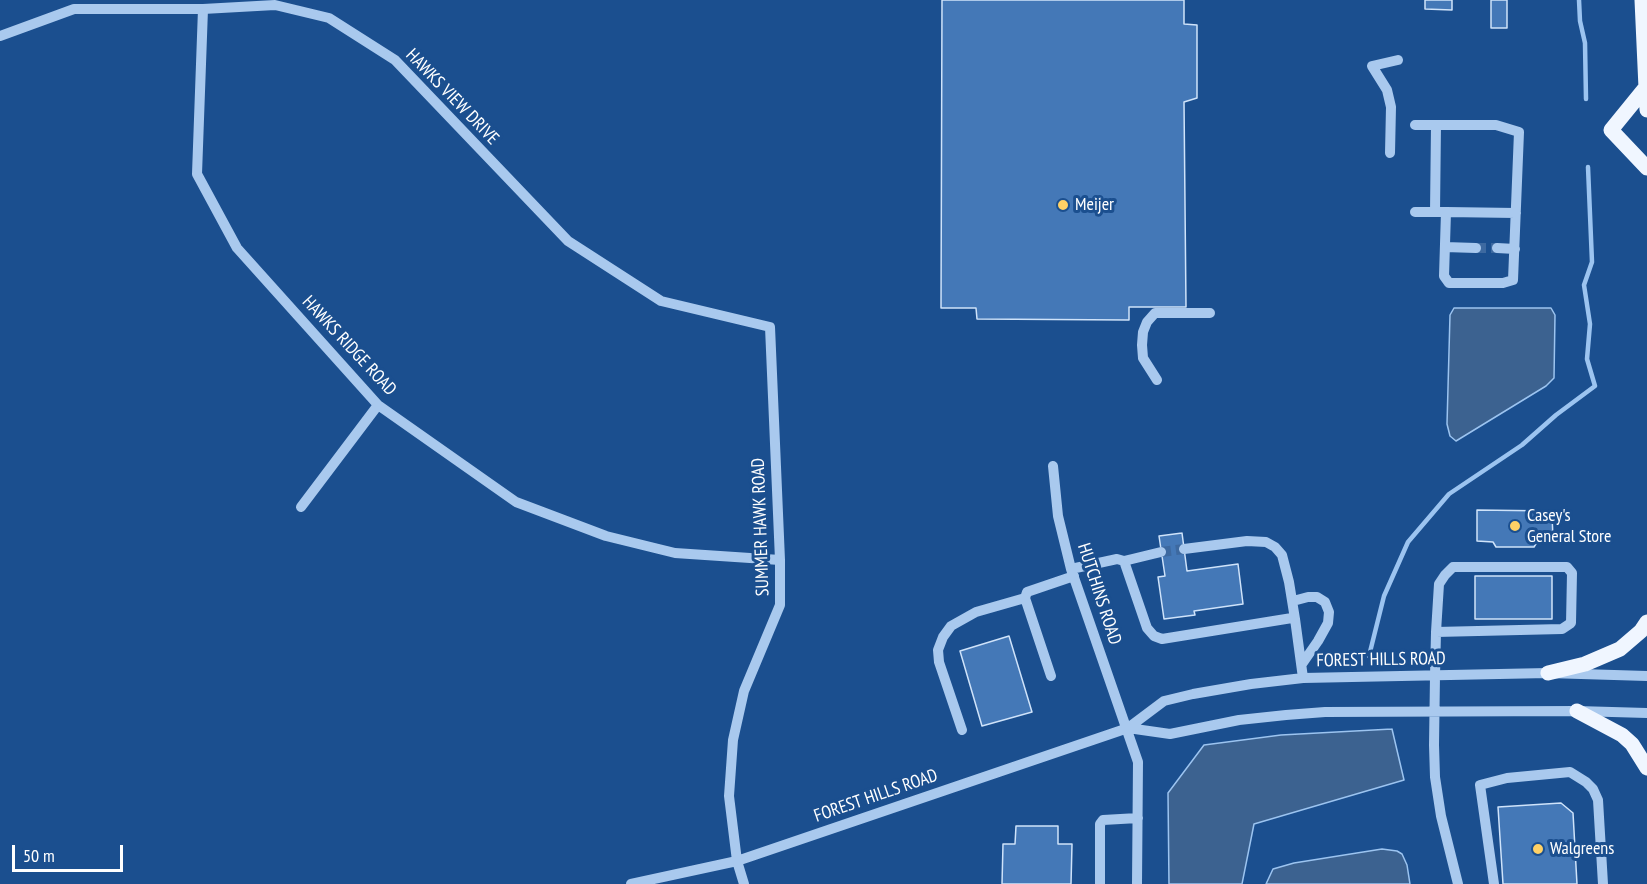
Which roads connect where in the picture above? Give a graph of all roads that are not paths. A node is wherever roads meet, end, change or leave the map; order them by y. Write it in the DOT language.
graph roads {
  1 [pos="1642,0"];
  2 [pos="203,9"];
  3 [pos="0,36"];
  4 [pos="1398,60"];
  5 [pos="1646,87"];
  6 [pos="1647,110"];
  7 [pos="1415,125"];
  8 [pos="1436,125"];
  9 [pos="1390,153"];
  10 [pos="1647,168"];
  11 [pos="1415,212"];
  12 [pos="1440,212"];
  13 [pos="1516,213"];
  14 [pos="1445,248"];
  15 [pos="1476,248"];
  16 [pos="1497,248"];
  17 [pos="1515,249"];
  18 [pos="1210,313"];
  19 [pos="770,327"];
  20 [pos="1157,380"];
  21 [pos="378,405"];
  22 [pos="1053,466"];
  23 [pos="301,507"];
  24 [pos="1184,549"];
  25 [pos="1161,552"];
  26 [pos="780,561"];
  27 [pos="1125,561"];
  28 [pos="1072,572"];
  29 [pos="1025,598"];
  30 [pos="1293,601"];
  31 [pos="1296,619"];
  32 [pos="1647,622"];
  33 [pos="1436,632"];
  34 [pos="1302,664"];
  35 [pos="1548,673"];
  36 [pos="1051,676"];
  37 [pos="1435,676"];
  38 [pos="1647,676"];
  39 [pos="1303,678"];
  40 [pos="1576,711"];
  41 [pos="1434,713"];
  42 [pos="1647,713"];
  43 [pos="1128,728"];
  44 [pos="962,730"];
  45 [pos="1647,768"];
  46 [pos="1138,818"];
  47 [pos="737,861"];
  48 [pos="631,884"];
  49 [pos="744,884"];
  50 [pos="1100,884"];
  51 [pos="1137,884"];
  52 [pos="1458,884"];
  53 [pos="1494,884"];
  54 [pos="1603,884"];
  1 -- 5 [label="main road"];
  2 -- 3 [label="street, HAWKS VIEW DRIVE"];
  2 -- 19 [label="street, HAWKS VIEW DRIVE"];
  2 -- 21 [label="street, HAWKS RIDGE ROAD"];
  4 -- 9 [label="street"];
  5 -- 6 [label="main road"];
  5 -- 10 [label="main road"];
  7 -- 8 [label="street"];
  8 -- 12 [label="street"];
  8 -- 13 [label="street"];
  11 -- 12 [label="street"];
  12 -- 13 [label="street"];
  12 -- 14 [label="street"];
  13 -- 17 [label="street"];
  14 -- 15 [label="street"];
  14 -- 17 [label="street"];
  16 -- 17 [label="street"];
  18 -- 20 [label="street"];
  19 -- 26 [label="street, SUMMER HAWK ROAD"];
  21 -- 23 [label="street"];
  21 -- 26 [label="street, HAWKS RIDGE ROAD"];
  22 -- 28 [label="street, HUTCHINS ROAD"];
  24 -- 30 [label="street"];
  25 -- 27 [label="street"];
  26 -- 47 [label="street, SUMMER HAWK ROAD"];
  27 -- 28 [label="street"];
  27 -- 31 [label="street"];
  28 -- 29 [label="street"];
  28 -- 43 [label="street, HUTCHINS ROAD"];
  29 -- 36 [label="street"];
  29 -- 44 [label="street"];
  30 -- 31 [label="street"];
  30 -- 34 [label="street"];
  31 -- 34 [label="street"];
  32 -- 35 [label="main road"];
  33 -- 33 [label="street"];
  33 -- 37 [label="street"];
  34 -- 39 [label="street"];
  35 -- 37 [label="street, FOREST HILLS ROAD"];
  35 -- 38 [label="street, FOREST HILLS ROAD"];
  37 -- 39 [label="street, FOREST HILLS ROAD"];
  37 -- 41 [label="street"];
  39 -- 43 [label="street, FOREST HILLS ROAD"];
  40 -- 41 [label="street, FOREST HILLS ROAD"];
  40 -- 42 [label="street, FOREST HILLS ROAD"];
  40 -- 45 [label="main road"];
  41 -- 43 [label="street, FOREST HILLS ROAD"];
  41 -- 52 [label="street"];
  43 -- 46 [label="street, HUTCHINS ROAD"];
  43 -- 47 [label="street, FOREST HILLS ROAD"];
  46 -- 50 [label="street"];
  46 -- 51 [label="street, HUTCHINS ROAD"];
  47 -- 48 [label="street, FOREST HILLS ROAD"];
  47 -- 49 [label="street, SUMMER HAWK ROAD"];
  53 -- 54 [label="street"];
}
